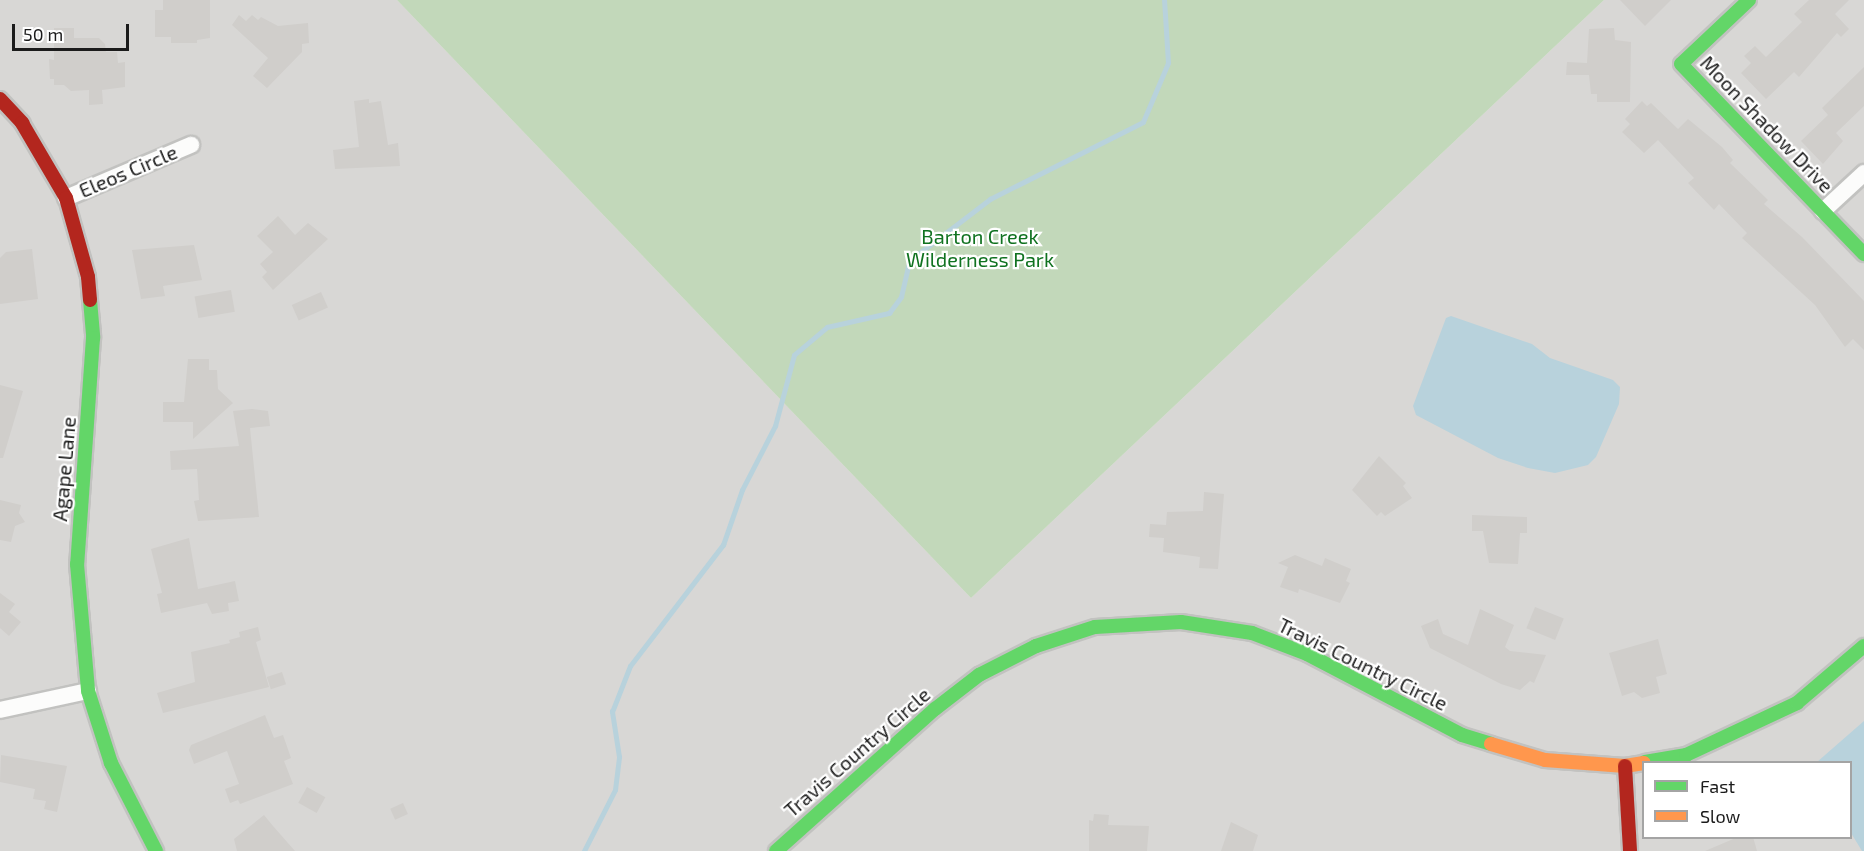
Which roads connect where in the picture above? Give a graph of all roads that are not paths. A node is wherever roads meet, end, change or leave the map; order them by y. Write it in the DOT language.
graph roads {
  1 [pos="1749,0"];
  2 [pos="0,99"];
  3 [pos="191,145"];
  4 [pos="1864,173"];
  5 [pos="66,198"];
  6 [pos="1823,211"];
  7 [pos="1864,254"];
  8 [pos="1864,645"];
  9 [pos="88,691"];
  10 [pos="0,711"];
  11 [pos="1654,761"];
  12 [pos="1642,763"];
  13 [pos="1625,766"];
  14 [pos="156,851"];
  15 [pos="776,851"];
  16 [pos="1630,851"];
  1 -- 6 [label="street, Moon Shadow Drive"];
  2 -- 5 [label="street, Agape Lane"];
  3 -- 5 [label="street, Eleos Circle"];
  4 -- 6 [label="street"];
  5 -- 9 [label="street, Agape Lane"];
  6 -- 7 [label="street, Moon Shadow Drive"];
  8 -- 11 [label="street, Travis Country Circle"];
  9 -- 10 [label="street"];
  9 -- 14 [label="street, Agape Lane"];
  12 -- 13 [label="street, Travis Country Circle"];
  13 -- 15 [label="street, Travis Country Circle"];
  13 -- 16 [label="street"];
}
